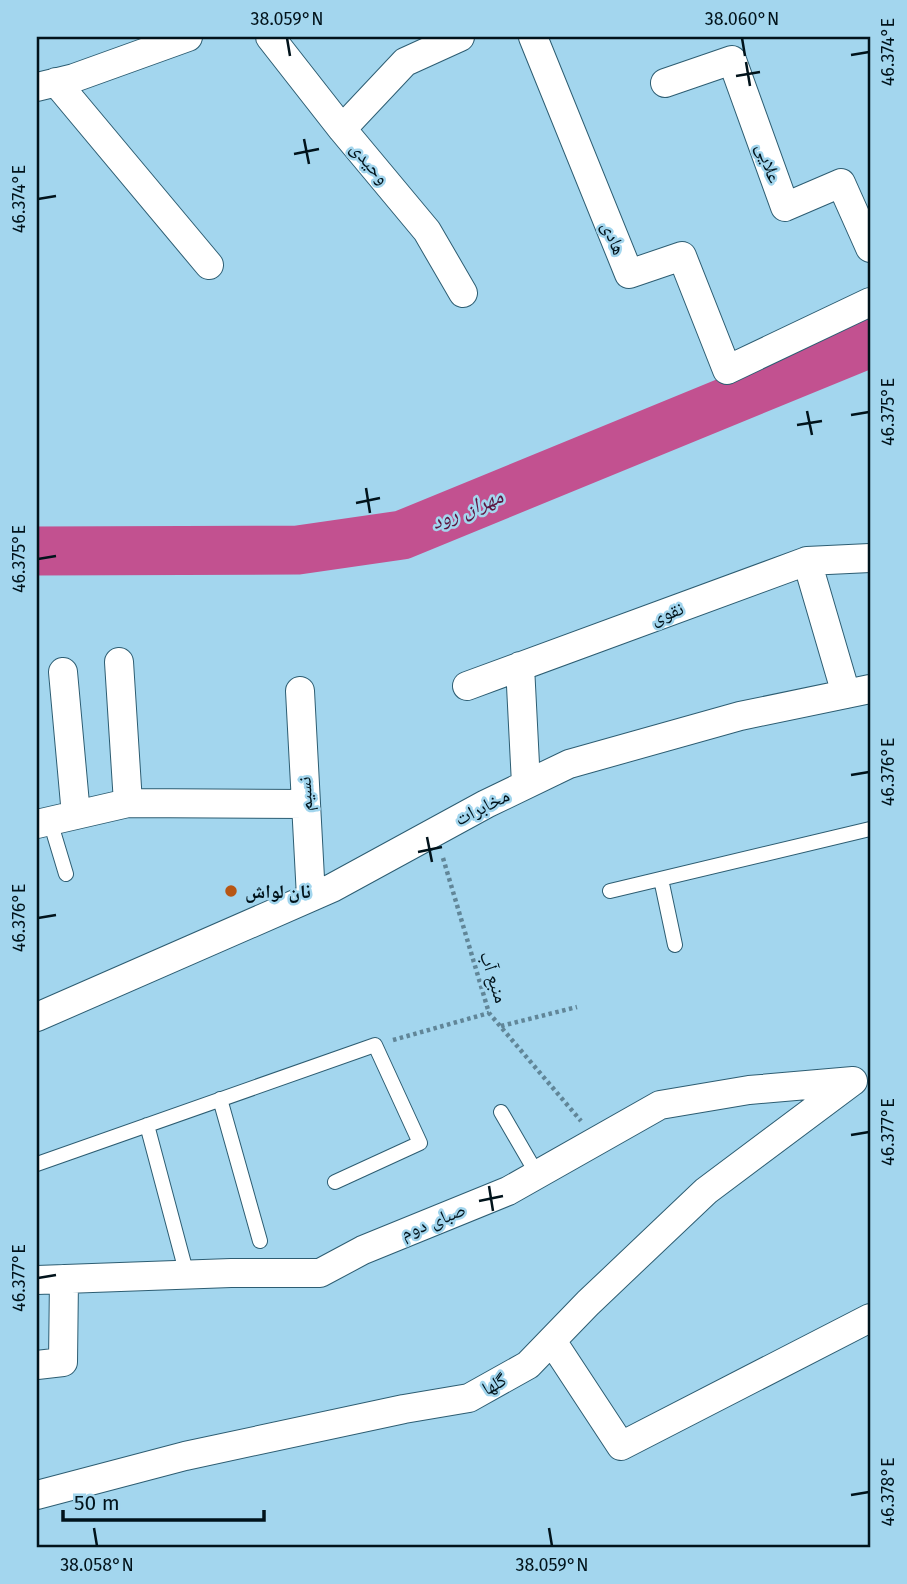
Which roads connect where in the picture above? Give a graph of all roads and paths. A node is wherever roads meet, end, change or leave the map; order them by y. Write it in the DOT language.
graph roads {
  1 [pos="188,37"];
  2 [pos="270,37"];
  3 [pos="460,37"];
  4 [pos="533,37"];
  5 [pos="665,83"];
  6 [pos="46,85"];
  7 [pos="342,129"];
  8 [pos="870,248"];
  9 [pos="209,265"];
  10 [pos="463,293"];
  11 [pos="870,302"];
  12 [pos="870,558"];
  13 [pos="807,561"];
  14 [pos="119,662"];
  15 [pos="520,666"];
  16 [pos="63,672"];
  17 [pos="467,686"];
  18 [pos="300,691"];
  19 [pos="858,691"];
  20 [pos="526,784"];
  21 [pos="128,803"];
  22 [pos="306,804"];
  23 [pos="54,820"];
  24 [pos="870,830"];
  25 [pos="436,831"];
  26 [pos="66,874"];
  27 [pos="662,879"];
  28 [pos="610,891"];
  29 [pos="312,897"];
  30 [pos="674,945"];
  31 [pos="577,1007"];
  32 [pos="489,1013"];
  33 [pos="37,1017"];
  34 [pos="501,1026"];
  35 [pos="375,1045"];
  36 [pos="862,1080"];
  37 [pos="220,1099"];
  38 [pos="501,1112"];
  39 [pos="147,1125"];
  40 [pos="597,1140"];
  41 [pos="37,1164"];
  42 [pos="537,1174"];
  43 [pos="335,1182"];
  44 [pos="260,1241"];
  45 [pos="187,1275"];
  46 [pos="50,1280"];
  47 [pos="870,1318"];
  48 [pos="552,1341"];
  49 [pos="37,1364"];
  50 [pos="37,1495"];
  1 -- 6 [label="street"];
  2 -- 7 [label="street, وحیدی"];
  3 -- 7 [label="street"];
  4 -- 11 [label="street, هادی"];
  5 -- 8 [label="street, علایی"];
  6 -- 9 [label="street"];
  7 -- 10 [label="street, وحیدی"];
  12 -- 13 [label="street, نقوی"];
  13 -- 15 [label="street, نقوی"];
  13 -- 19 [label="street"];
  14 -- 21 [label="street"];
  15 -- 17 [label="street, نقوی"];
  15 -- 20 [label="street"];
  16 -- 23 [label="street"];
  18 -- 22 [label="street, نسیم"];
  19 -- 20 [label="street, مخابرات"];
  20 -- 25 [label="street, مخابرات"];
  21 -- 22 [label="street"];
  21 -- 23 [label="street"];
  22 -- 29 [label="street, نسیم"];
  23 -- 26 [label="lane"];
  24 -- 27 [label="lane"];
  25 -- 29 [label="street, مخابرات"];
  25 -- 32 [label="path, منبع آب"];
  27 -- 28 [label="lane"];
  27 -- 30 [label="lane"];
  29 -- 33 [label="street, مخابرات"];
  31 -- 34 [label="path"];
  32 -- 34 [label="path, منبع آب"];
  32 -- 35 [label="path"];
  34 -- 40 [label="path, منبع آب"];
  35 -- 37 [label="lane"];
  35 -- 43 [label="lane"];
  36 -- 40 [label="street, صبای دوم"];
  36 -- 48 [label="street, گلها"];
  37 -- 39 [label="lane"];
  37 -- 44 [label="lane"];
  38 -- 42 [label="lane"];
  39 -- 41 [label="lane"];
  39 -- 45 [label="lane"];
  40 -- 42 [label="street, صبای دوم"];
  42 -- 45 [label="street, صبای دوم"];
  45 -- 46 [label="street, صبای دوم"];
  46 -- 49 [label="street"];
  47 -- 48 [label="street"];
  48 -- 50 [label="street, گلها"];
}
